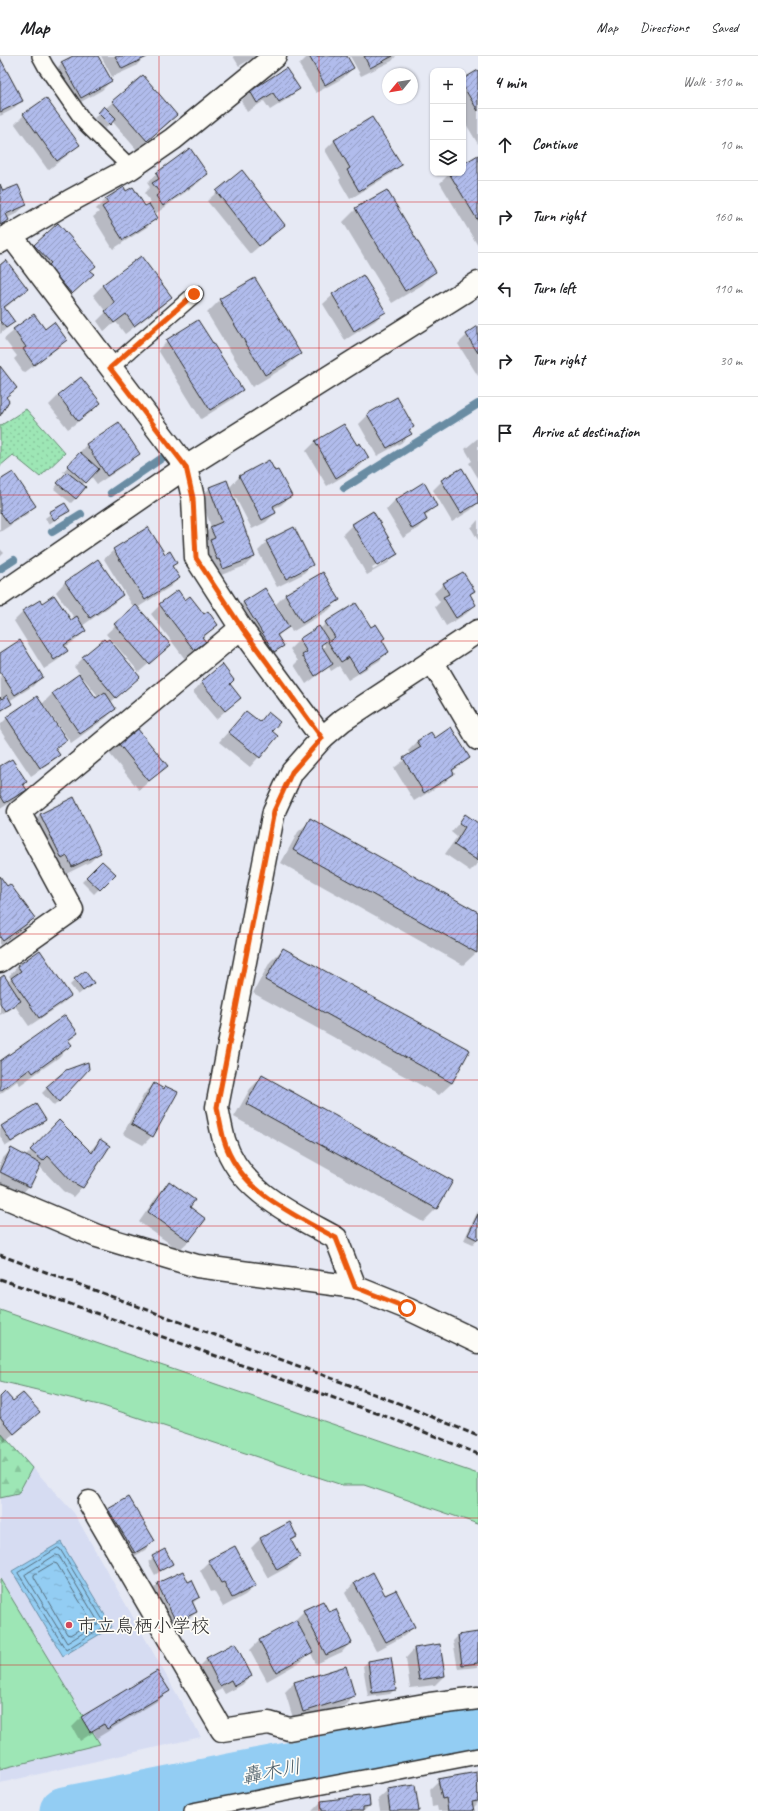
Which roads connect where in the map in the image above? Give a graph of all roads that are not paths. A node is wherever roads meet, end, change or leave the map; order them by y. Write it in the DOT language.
graph roads {
  1 [pos="40,56"];
  2 [pos="275,56"];
  3 [pos="131,168"];
  4 [pos="5,238"];
  5 [pos="478,283"];
  6 [pos="194,294"];
  7 [pos="110,368"];
  8 [pos="186,467"];
  9 [pos="0,595"];
  10 [pos="242,628"];
  11 [pos="478,631"];
  12 [pos="432,661"];
  13 [pos="322,738"];
  14 [pos="478,739"];
  15 [pos="0,961"];
  16 [pos="0,1195"];
  17 [pos="355,1287"];
  18 [pos="478,1342"];
  19 [pos="89,1502"];
  20 [pos="478,1698"];
  21 [pos="478,1756"];
  22 [pos="192,1811"];
  1 -- 3 [label="lane"];
  2 -- 3 [label="street"];
  3 -- 4 [label="street"];
  4 -- 7 [label="street"];
  5 -- 8 [label="street"];
  6 -- 7 [label="lane"];
  7 -- 8 [label="street"];
  8 -- 9 [label="street"];
  8 -- 10 [label="street"];
  10 -- 13 [label="street"];
  10 -- 15 [label="street"];
  11 -- 12 [label="street"];
  12 -- 13 [label="street"];
  12 -- 14 [label="street"];
  13 -- 17 [label="street"];
  16 -- 17 [label="street"];
  17 -- 18 [label="street"];
  19 -- 20 [label="street"];
  21 -- 22 [label="lane"];
}
